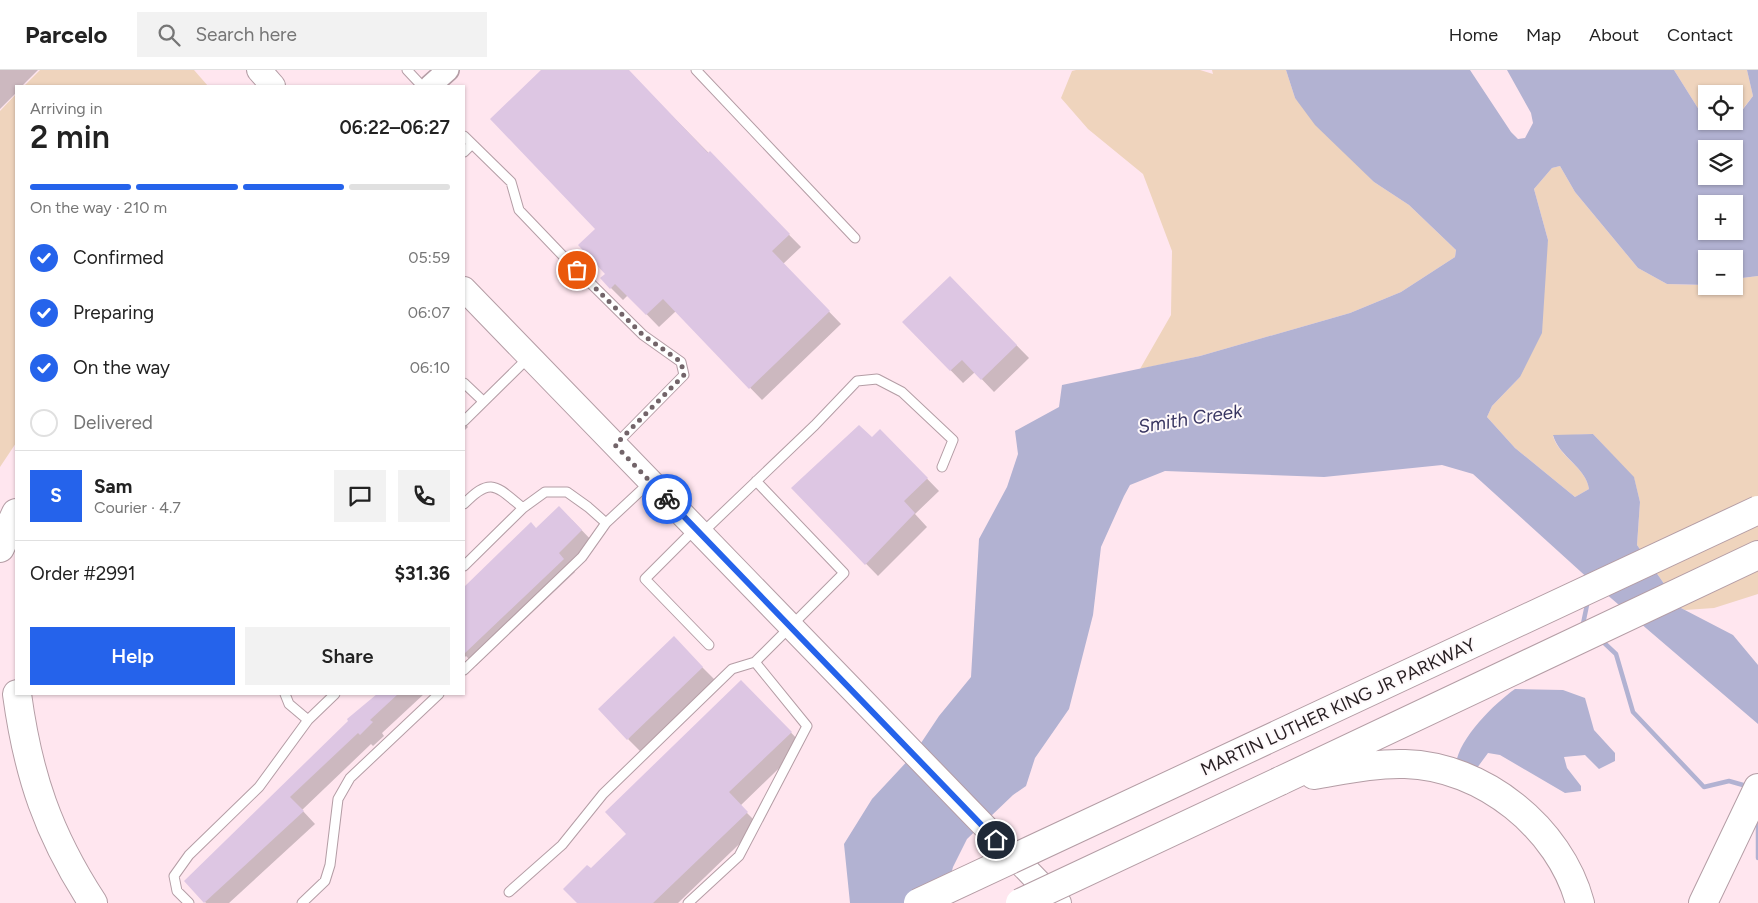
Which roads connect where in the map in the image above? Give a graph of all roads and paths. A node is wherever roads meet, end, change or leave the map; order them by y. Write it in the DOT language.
graph roads {
  1 [pos="259,70"];
  2 [pos="407,70"];
  3 [pos="448,70"];
  4 [pos="696,70"];
  5 [pos="273,85"];
  6 [pos="421,85"];
  7 [pos="431,85"];
  8 [pos="465,137"];
  9 [pos="472,144"];
  10 [pos="465,151"];
  11 [pos="855,238"];
  12 [pos="465,290"];
  13 [pos="529,356"];
  14 [pos="465,384"];
  15 [pos="483,401"];
  16 [pos="465,420"];
  17 [pos="615,445"];
  18 [pos="942,467"];
  19 [pos="756,481"];
  20 [pos="650,482"];
  21 [pos="465,503"];
  22 [pos="523,508"];
  23 [pos="1758,510"];
  24 [pos="15,515"];
  25 [pos="606,523"];
  26 [pos="698,531"];
  27 [pos="0,548"];
  28 [pos="1758,554"];
  29 [pos="465,565"];
  30 [pos="790,626"];
  31 [pos="709,646"];
  32 [pos="755,662"];
  33 [pos="465,669"];
  34 [pos="17,695"];
  35 [pos="285,695"];
  36 [pos="334,695"];
  37 [pos="438,695"];
  38 [pos="308,720"];
  39 [pos="1280,781"];
  40 [pos="1756,793"];
  41 [pos="509,892"];
  42 [pos="92,903"];
  43 [pos="189,903"];
  44 [pos="302,903"];
  45 [pos="688,903"];
  46 [pos="918,903"];
  47 [pos="1020,903"];
  48 [pos="1059,903"];
  49 [pos="1580,903"];
  50 [pos="1703,903"];
  1 -- 5 [label="main road"];
  2 -- 6 [label="lane"];
  3 -- 7 [label="street"];
  4 -- 11 [label="lane"];
  8 -- 9 [label="lane"];
  9 -- 10 [label="lane"];
  9 -- 17 [label="lane"];
  12 -- 13 [label="main road"];
  13 -- 15 [label="lane"];
  13 -- 17 [label="main road"];
  14 -- 15 [label="lane"];
  15 -- 16 [label="lane"];
  17 -- 20 [label="main road"];
  18 -- 19 [label="lane"];
  19 -- 26 [label="lane"];
  19 -- 30 [label="lane"];
  20 -- 25 [label="lane"];
  20 -- 26 [label="main road"];
  21 -- 22 [label="lane"];
  22 -- 25 [label="lane"];
  22 -- 29 [label="lane"];
  23 -- 46 [label="highway, MARTIN LUTHER KING JR PARKWAY, bridge"];
  24 -- 27 [label="highway"];
  25 -- 33 [label="lane"];
  26 -- 30 [label="main road"];
  26 -- 31 [label="lane"];
  28 -- 39 [label="highway"];
  30 -- 32 [label="lane"];
  30 -- 48 [label="main road"];
  32 -- 41 [label="lane"];
  32 -- 45 [label="lane"];
  34 -- 42 [label="highway"];
  35 -- 38 [label="lane"];
  36 -- 38 [label="lane"];
  37 -- 44 [label="lane"];
  38 -- 43 [label="lane"];
  39 -- 47 [label="highway, bridge"];
  39 -- 49 [label="highway"];
  40 -- 50 [label="highway"];
}
